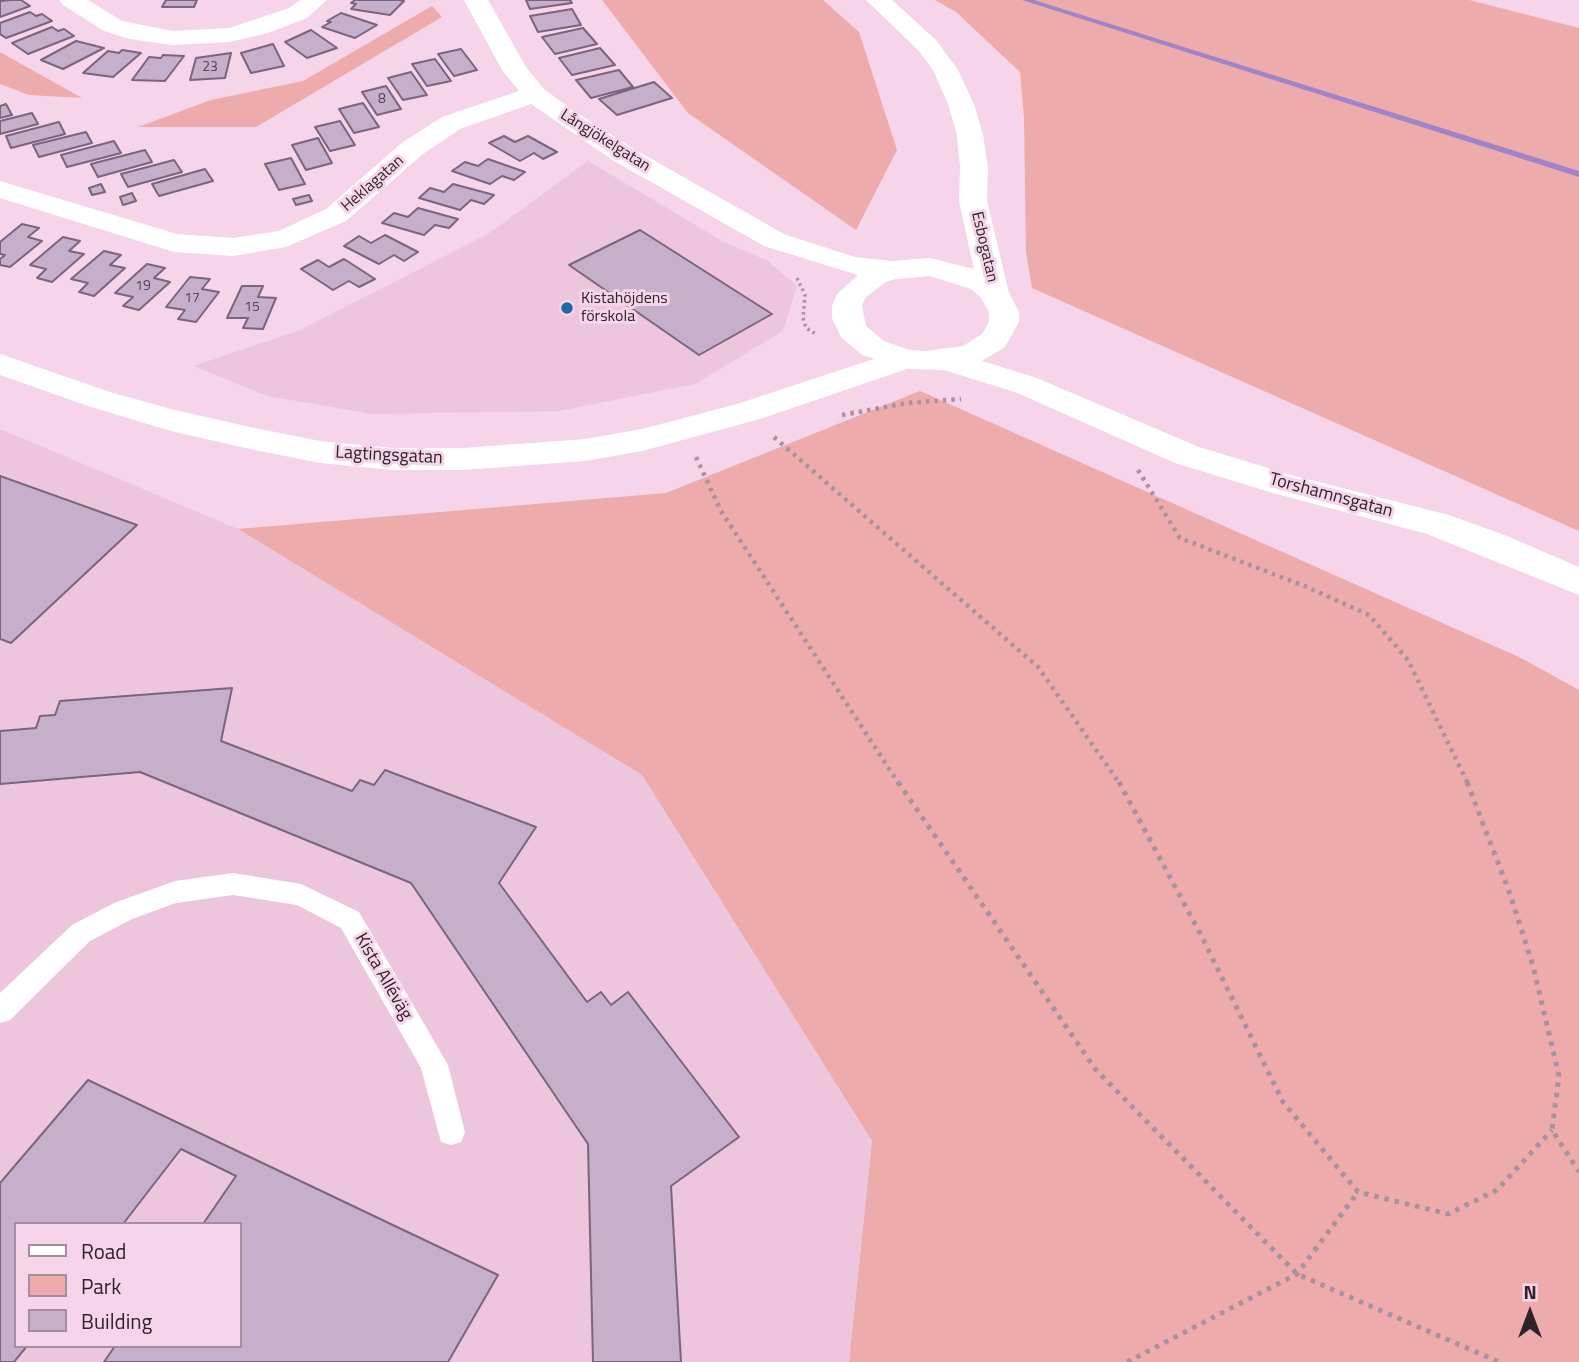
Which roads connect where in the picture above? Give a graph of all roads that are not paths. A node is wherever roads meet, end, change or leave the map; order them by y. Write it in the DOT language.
graph roads {
  1 [pos="71,0"];
  2 [pos="315,0"];
  3 [pos="476,0"];
  4 [pos="878,0"];
  5 [pos="536,94"];
  6 [pos="0,189"];
  7 [pos="973,201"];
  8 [pos="774,240"];
  9 [pos="901,269"];
  10 [pos="994,293"];
  11 [pos="849,318"];
  12 [pos="1000,332"];
  13 [pos="905,359"];
  14 [pos="946,360"];
  15 [pos="0,364"];
  16 [pos="784,399"];
  17 [pos="1085,409"];
  18 [pos="1579,582"];
  19 [pos="0,1011"];
  20 [pos="451,1132"];
  1 -- 2 [label="street"];
  3 -- 5 [label="street, Långjökelgatan"];
  4 -- 7 [label="street, Esbogatan"];
  5 -- 6 [label="street, Heklagatan"];
  5 -- 8 [label="street, Långjökelgatan"];
  7 -- 9 [label="street, Esbogatan"];
  7 -- 10 [label="street, Esbogatan"];
  8 -- 9 [label="street, Långjökelgatan"];
  8 -- 11 [label="street, Långjökelgatan"];
  9 -- 10 [label="street"];
  9 -- 11 [label="street"];
  10 -- 12 [label="street"];
  11 -- 13 [label="street"];
  11 -- 16 [label="street, Lagtingsgatan"];
  12 -- 14 [label="street"];
  12 -- 17 [label="street, Torshamnsgatan"];
  13 -- 14 [label="street"];
  13 -- 16 [label="street, Lagtingsgatan"];
  14 -- 17 [label="street, Torshamnsgatan"];
  15 -- 16 [label="street, Lagtingsgatan"];
  17 -- 18 [label="street, Torshamnsgatan"];
  19 -- 20 [label="lane, Kista Alléväg"];
}
